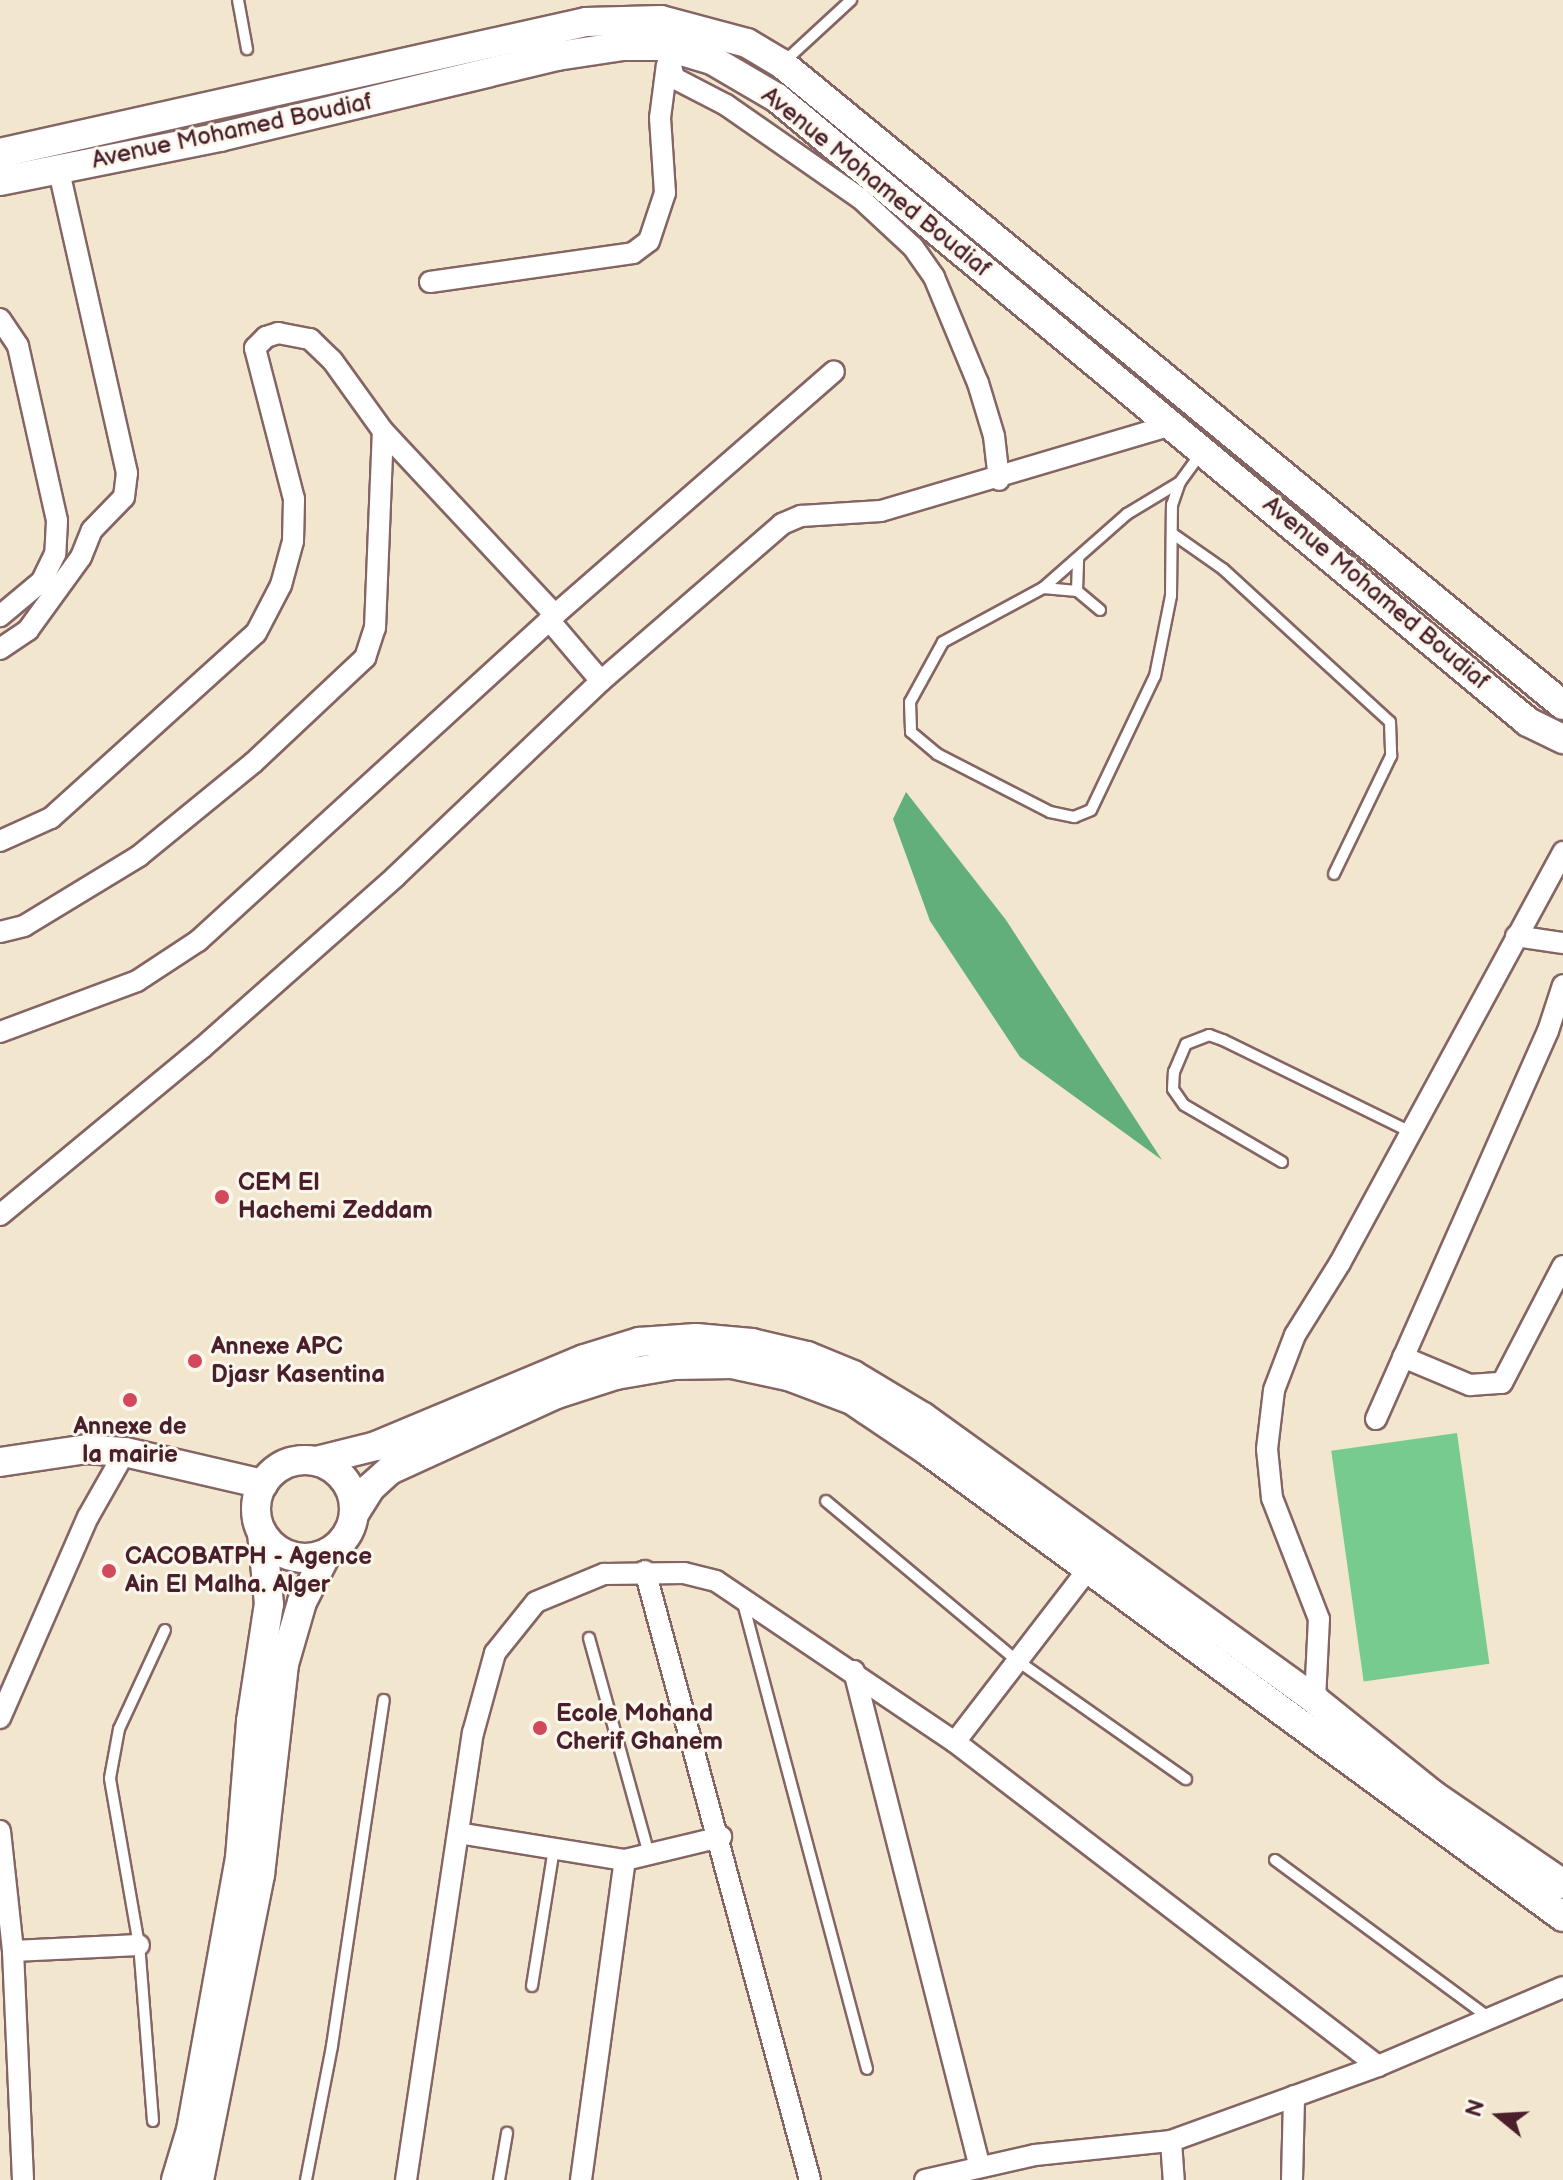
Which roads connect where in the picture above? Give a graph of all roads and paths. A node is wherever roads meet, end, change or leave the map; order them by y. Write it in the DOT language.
graph roads {
  1 [pos="238,0"];
  2 [pos="851,0"];
  3 [pos="664,43"];
  4 [pos="247,49"];
  5 [pos="782,64"];
  6 [pos="0,153"];
  7 [pos="58,168"];
  8 [pos="0,181"];
  9 [pos="430,282"];
  10 [pos="0,319"];
  11 [pos="834,371"];
  12 [pos="1175,424"];
  13 [pos="383,431"];
  14 [pos="1204,448"];
  15 [pos="999,480"];
  16 [pos="1180,482"];
  17 [pos="1173,534"];
  18 [pos="1078,558"];
  19 [pos="1043,588"];
  20 [pos="1077,591"];
  21 [pos="1100,610"];
  22 [pos="0,616"];
  23 [pos="552,618"];
  24 [pos="0,649"];
  25 [pos="601,681"];
  26 [pos="1563,705"];
  27 [pos="1563,739"];
  28 [pos="0,841"];
  29 [pos="1563,852"];
  30 [pos="1334,874"];
  31 [pos="0,932"];
  32 [pos="1516,936"];
  33 [pos="1563,943"];
  34 [pos="1563,985"];
  35 [pos="0,1032"];
  36 [pos="1411,1132"];
  37 [pos="1282,1162"];
  38 [pos="0,1215"];
  39 [pos="1563,1266"];
  40 [pos="1555,1296"];
  41 [pos="1403,1357"];
  42 [pos="1376,1419"];
  43 [pos="125,1452"];
  44 [pos="316,1461"];
  45 [pos="0,1462"];
  46 [pos="263,1484"];
  47 [pos="826,1501"];
  48 [pos="354,1514"];
  49 [pos="262,1533"];
  50 [pos="327,1553"];
  51 [pos="1088,1569"];
  52 [pos="645,1571"];
  53 [pos="742,1597"];
  54 [pos="165,1630"];
  55 [pos="589,1638"];
  56 [pos="1015,1659"];
  57 [pos="854,1671"];
  58 [pos="1305,1693"];
  59 [pos="384,1700"];
  60 [pos="1288,1716"];
  61 [pos="0,1718"];
  62 [pos="955,1742"];
  63 [pos="1186,1779"];
  64 [pos="0,1831"];
  65 [pos="458,1833"];
  66 [pos="721,1837"];
  67 [pos="554,1849"];
  68 [pos="649,1855"];
  69 [pos="625,1860"];
  70 [pos="1275,1860"];
  71 [pos="1563,1884"];
  72 [pos="1563,1917"];
  73 [pos="139,1945"];
  74 [pos="13,1951"];
  75 [pos="532,1986"];
  76 [pos="1563,1987"];
  77 [pos="1488,2017"];
  78 [pos="1378,2066"];
  79 [pos="867,2069"];
  80 [pos="1294,2096"];
  81 [pos="153,2121"];
  82 [pos="507,2133"];
  83 [pos="1171,2141"];
  84 [pos="970,2171"];
  85 [pos="23,2180"];
  86 [pos="176,2180"];
  87 [pos="199,2180"];
  88 [pos="306,2180"];
  89 [pos="406,2180"];
  90 [pos="499,2180"];
  91 [pos="581,2180"];
  92 [pos="810,2180"];
  93 [pos="925,2180"];
  94 [pos="1174,2180"];
  95 [pos="1292,2180"];
  1 -- 4 [label="lane"];
  2 -- 5 [label="lane"];
  3 -- 5 [label="main road, Avenue Mohamed Boudiaf"];
  3 -- 6 [label="main road, Avenue Mohamed Boudiaf"];
  3 -- 7 [label="main road, Avenue Mohamed Boudiaf"];
  3 -- 9 [label="street"];
  3 -- 12 [label="main road, Avenue Mohamed Boudiaf"];
  3 -- 15 [label="street"];
  5 -- 26 [label="main road, Avenue Mohamed Boudiaf"];
  7 -- 8 [label="main road, Avenue Mohamed Boudiaf"];
  7 -- 24 [label="street"];
  10 -- 22 [label="street"];
  11 -- 23 [label="street"];
  12 -- 14 [label="main road, Avenue Mohamed Boudiaf"];
  12 -- 15 [label="street"];
  13 -- 23 [label="street"];
  13 -- 28 [label="street"];
  13 -- 31 [label="street"];
  14 -- 16 [label="lane"];
  14 -- 27 [label="main road, Avenue Mohamed Boudiaf"];
  15 -- 25 [label="street"];
  16 -- 17 [label="lane"];
  16 -- 18 [label="lane"];
  17 -- 19 [label="lane"];
  17 -- 30 [label="lane"];
  18 -- 19 [label="lane"];
  18 -- 20 [label="lane"];
  19 -- 20 [label="lane"];
  20 -- 21 [label="lane"];
  23 -- 25 [label="street"];
  23 -- 35 [label="street"];
  25 -- 38 [label="street"];
  29 -- 32 [label="street"];
  32 -- 33 [label="street"];
  32 -- 36 [label="street"];
  34 -- 41 [label="street"];
  36 -- 37 [label="lane"];
  36 -- 58 [label="street"];
  39 -- 40 [label="street"];
  40 -- 41 [label="street"];
  41 -- 42 [label="street"];
  43 -- 45 [label="main road"];
  43 -- 46 [label="main road"];
  43 -- 61 [label="street"];
  44 -- 46 [label="main road"];
  44 -- 48 [label="main road"];
  44 -- 58 [label="main road"];
  46 -- 49 [label="main road"];
  47 -- 56 [label="lane"];
  48 -- 50 [label="main road"];
  48 -- 51 [label="main road"];
  49 -- 50 [label="main road"];
  49 -- 86 [label="main road"];
  50 -- 87 [label="main road"];
  51 -- 56 [label="street"];
  51 -- 60 [label="main road"];
  52 -- 53 [label="street"];
  52 -- 65 [label="street"];
  52 -- 66 [label="street"];
  53 -- 57 [label="street"];
  53 -- 79 [label="lane"];
  54 -- 73 [label="lane"];
  55 -- 68 [label="lane"];
  56 -- 62 [label="street"];
  56 -- 63 [label="lane"];
  57 -- 62 [label="street"];
  57 -- 84 [label="street"];
  58 -- 60 [label="main road"];
  58 -- 71 [label="main road"];
  59 -- 88 [label="lane"];
  60 -- 72 [label="main road"];
  62 -- 78 [label="street"];
  64 -- 74 [label="street"];
  65 -- 67 [label="street"];
  65 -- 89 [label="street"];
  66 -- 68 [label="street"];
  66 -- 92 [label="street"];
  67 -- 69 [label="street"];
  67 -- 75 [label="lane"];
  68 -- 69 [label="street"];
  69 -- 91 [label="street"];
  70 -- 77 [label="lane"];
  73 -- 74 [label="street"];
  73 -- 81 [label="lane"];
  74 -- 85 [label="street"];
  76 -- 77 [label="street"];
  77 -- 78 [label="street"];
  78 -- 80 [label="street"];
  80 -- 83 [label="street"];
  80 -- 95 [label="street"];
  82 -- 90 [label="lane"];
  83 -- 84 [label="street"];
  83 -- 94 [label="street"];
  84 -- 93 [label="street"];
}
